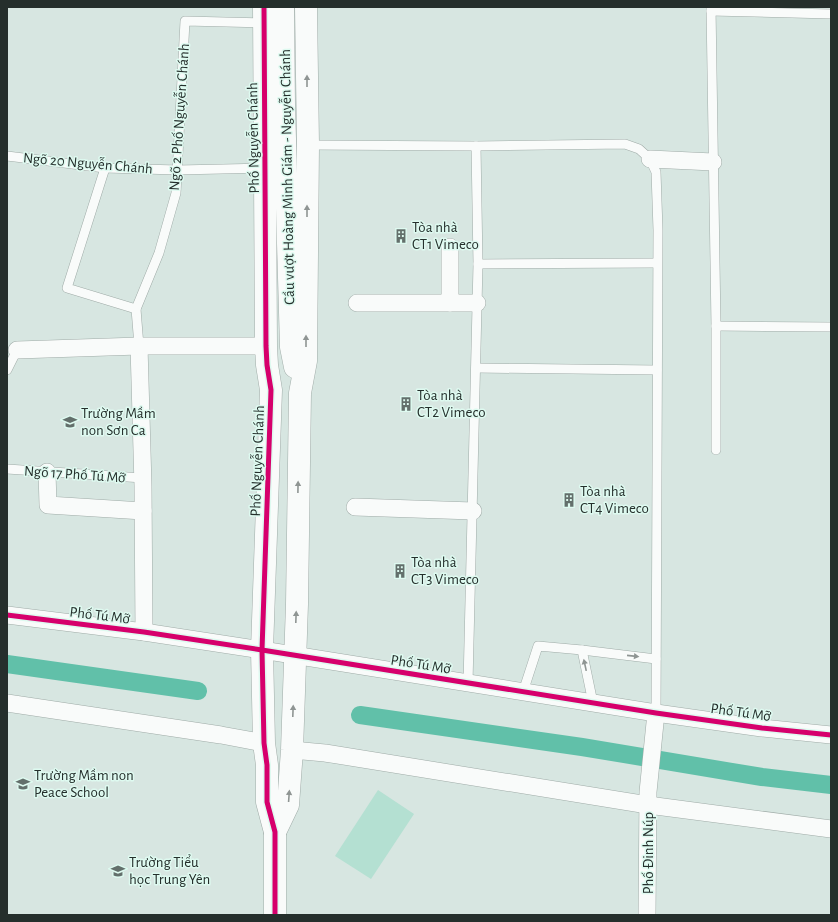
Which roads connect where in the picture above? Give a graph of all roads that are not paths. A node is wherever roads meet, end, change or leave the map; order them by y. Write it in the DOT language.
graph roads {
  1 [pos="283,7"];
  2 [pos="306,7"];
  3 [pos="711,9"];
  4 [pos="831,14"];
  5 [pos="264,15"];
  6 [pos="308,146"];
  7 [pos="476,146"];
  8 [pos="7,156"];
  9 [pos="650,159"];
  10 [pos="713,162"];
  11 [pos="105,168"];
  12 [pos="264,168"];
  13 [pos="178,170"];
  14 [pos="450,247"];
  15 [pos="657,263"];
  16 [pos="478,264"];
  17 [pos="357,303"];
  18 [pos="450,303"];
  19 [pos="478,303"];
  20 [pos="136,309"];
  21 [pos="716,326"];
  22 [pos="831,327"];
  23 [pos="139,346"];
  24 [pos="266,346"];
  25 [pos="291,347"];
  26 [pos="17,350"];
  27 [pos="476,368"];
  28 [pos="7,370"];
  29 [pos="657,370"];
  30 [pos="271,390"];
  31 [pos="300,393"];
  32 [pos="716,450"];
  33 [pos="7,469"];
  34 [pos="48,472"];
  35 [pos="143,478"];
  36 [pos="355,507"];
  37 [pos="472,510"];
  38 [pos="143,511"];
  39 [pos="7,615"];
  40 [pos="144,632"];
  41 [pos="262,650"];
  42 [pos="582,650"];
  43 [pos="295,656"];
  44 [pos="656,659"];
  45 [pos="468,684"];
  46 [pos="523,692"];
  47 [pos="7,703"];
  48 [pos="593,703"];
  49 [pos="656,713"];
  50 [pos="831,735"];
  51 [pos="264,743"];
  52 [pos="292,750"];
  53 [pos="648,799"];
  54 [pos="831,829"];
  55 [pos="275,832"];
  56 [pos="275,915"];
  57 [pos="648,915"];
  1 -- 25 [label="street, Cầu vượt Hoàng Minh Giám - Nguyễn Chánh"];
  6 -- 2 [label="street, Phố Nguyễn Chánh, one-way"];
  3 -- 4 [label="lane"];
  3 -- 10 [label="lane"];
  5 -- 12 [label="street, Phố Nguyễn Chánh"];
  5 -- 13 [label="lane, Ngõ 2 Phố Nguyễn Chánh"];
  6 -- 7 [label="lane"];
  31 -- 6 [label="street, Phố Nguyễn Chánh, one-way"];
  7 -- 9 [label="lane"];
  7 -- 16 [label="lane"];
  8 -- 11 [label="lane, Ngõ 20 Nguyễn Chánh"];
  9 -- 10 [label="street"];
  9 -- 15 [label="lane"];
  10 -- 21 [label="lane"];
  11 -- 13 [label="lane, Ngõ 20 Nguyễn Chánh"];
  11 -- 20 [label="lane"];
  12 -- 13 [label="lane, Ngõ 20 Nguyễn Chánh"];
  12 -- 24 [label="street, Phố Nguyễn Chánh"];
  13 -- 20 [label="lane, Ngõ 2 Phố Nguyễn Chánh"];
  14 -- 18 [label="street"];
  15 -- 16 [label="lane"];
  15 -- 29 [label="lane"];
  16 -- 19 [label="lane"];
  17 -- 18 [label="street"];
  18 -- 19 [label="street"];
  19 -- 27 [label="lane"];
  20 -- 23 [label="lane"];
  21 -- 22 [label="lane"];
  21 -- 32 [label="lane"];
  23 -- 24 [label="street"];
  23 -- 26 [label="street"];
  23 -- 35 [label="street"];
  24 -- 30 [label="street, Phố Nguyễn Chánh"];
  25 -- 30 [label="street, Cầu vượt Hoàng Minh Giám - Nguyễn Chánh"];
  25 -- 31 [label="street, Cầu vượt Hoàng Minh Giám - Nguyễn Chánh"];
  26 -- 28 [label="lane"];
  27 -- 29 [label="lane"];
  27 -- 37 [label="lane"];
  29 -- 44 [label="lane"];
  30 -- 41 [label="street, Phố Nguyễn Chánh"];
  43 -- 31 [label="street, Phố Nguyễn Chánh, one-way"];
  33 -- 34 [label="lane, Ngõ 17 Phố Tú Mỡ"];
  34 -- 35 [label="lane, Ngõ 17 Phố Tú Mỡ"];
  34 -- 38 [label="street"];
  35 -- 38 [label="street"];
  36 -- 37 [label="street"];
  37 -- 45 [label="lane"];
  38 -- 40 [label="street"];
  39 -- 40 [label="street, Phố Tú Mỡ"];
  40 -- 41 [label="street, Phố Tú Mỡ"];
  41 -- 43 [label="street, Phố Tú Mỡ"];
  41 -- 51 [label="street, Phố Nguyễn Chánh"];
  42 -- 44 [label="lane, one-way"];
  42 -- 46 [label="lane"];
  48 -- 42 [label="lane, one-way"];
  43 -- 45 [label="street, Phố Tú Mỡ"];
  52 -- 43 [label="street, Phố Nguyễn Chánh, one-way"];
  44 -- 49 [label="lane"];
  45 -- 46 [label="street, Phố Tú Mỡ"];
  46 -- 48 [label="street, Phố Tú Mỡ"];
  47 -- 51 [label="street"];
  48 -- 49 [label="street, Phố Tú Mỡ"];
  49 -- 50 [label="street, Phố Tú Mỡ"];
  49 -- 53 [label="street, Phố Đinh Núp"];
  51 -- 55 [label="street, Phố Nguyễn Chánh"];
  52 -- 53 [label="street"];
  55 -- 52 [label="street, Phố Nguyễn Chánh, one-way"];
  53 -- 54 [label="street"];
  53 -- 57 [label="street, Phố Đinh Núp"];
  55 -- 56 [label="street, Phố Nguyễn Chánh"];
}
